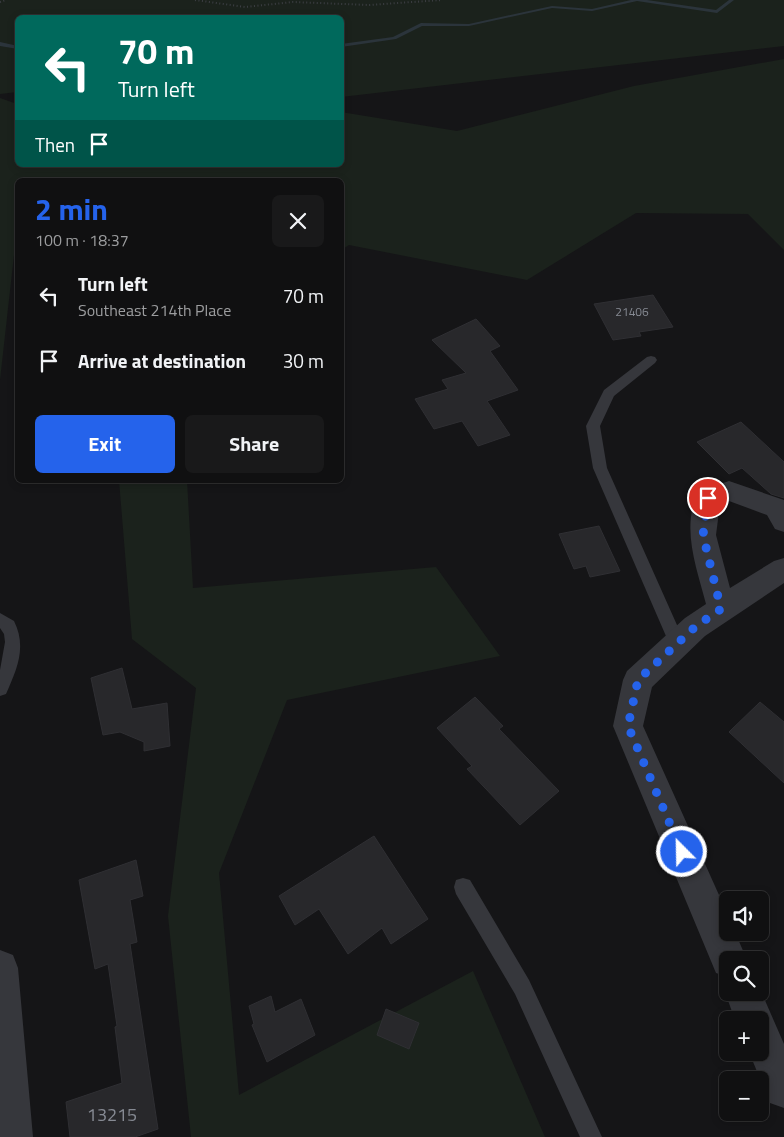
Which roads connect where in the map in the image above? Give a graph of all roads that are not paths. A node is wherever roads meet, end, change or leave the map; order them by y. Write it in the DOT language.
graph roads {
  1 [pos="651,360"];
  2 [pos="784,522"];
  3 [pos="784,569"];
  4 [pos="721,609"];
  5 [pos="0,620"];
  6 [pos="677,643"];
  7 [pos="0,689"];
  8 [pos="462,887"];
  9 [pos="725,951"];
  10 [pos="0,968"];
  11 [pos="769,1054"];
  12 [pos="784,1089"];
  13 [pos="13,1137"];
  14 [pos="591,1137"];
  1 -- 6 [label="lane"];
  2 -- 4 [label="street"];
  3 -- 4 [label="street"];
  4 -- 6 [label="street"];
  5 -- 7 [label="lane"];
  6 -- 9 [label="street"];
  8 -- 14 [label="lane"];
  10 -- 13 [label="street"];
  11 -- 12 [label="street"];
}
